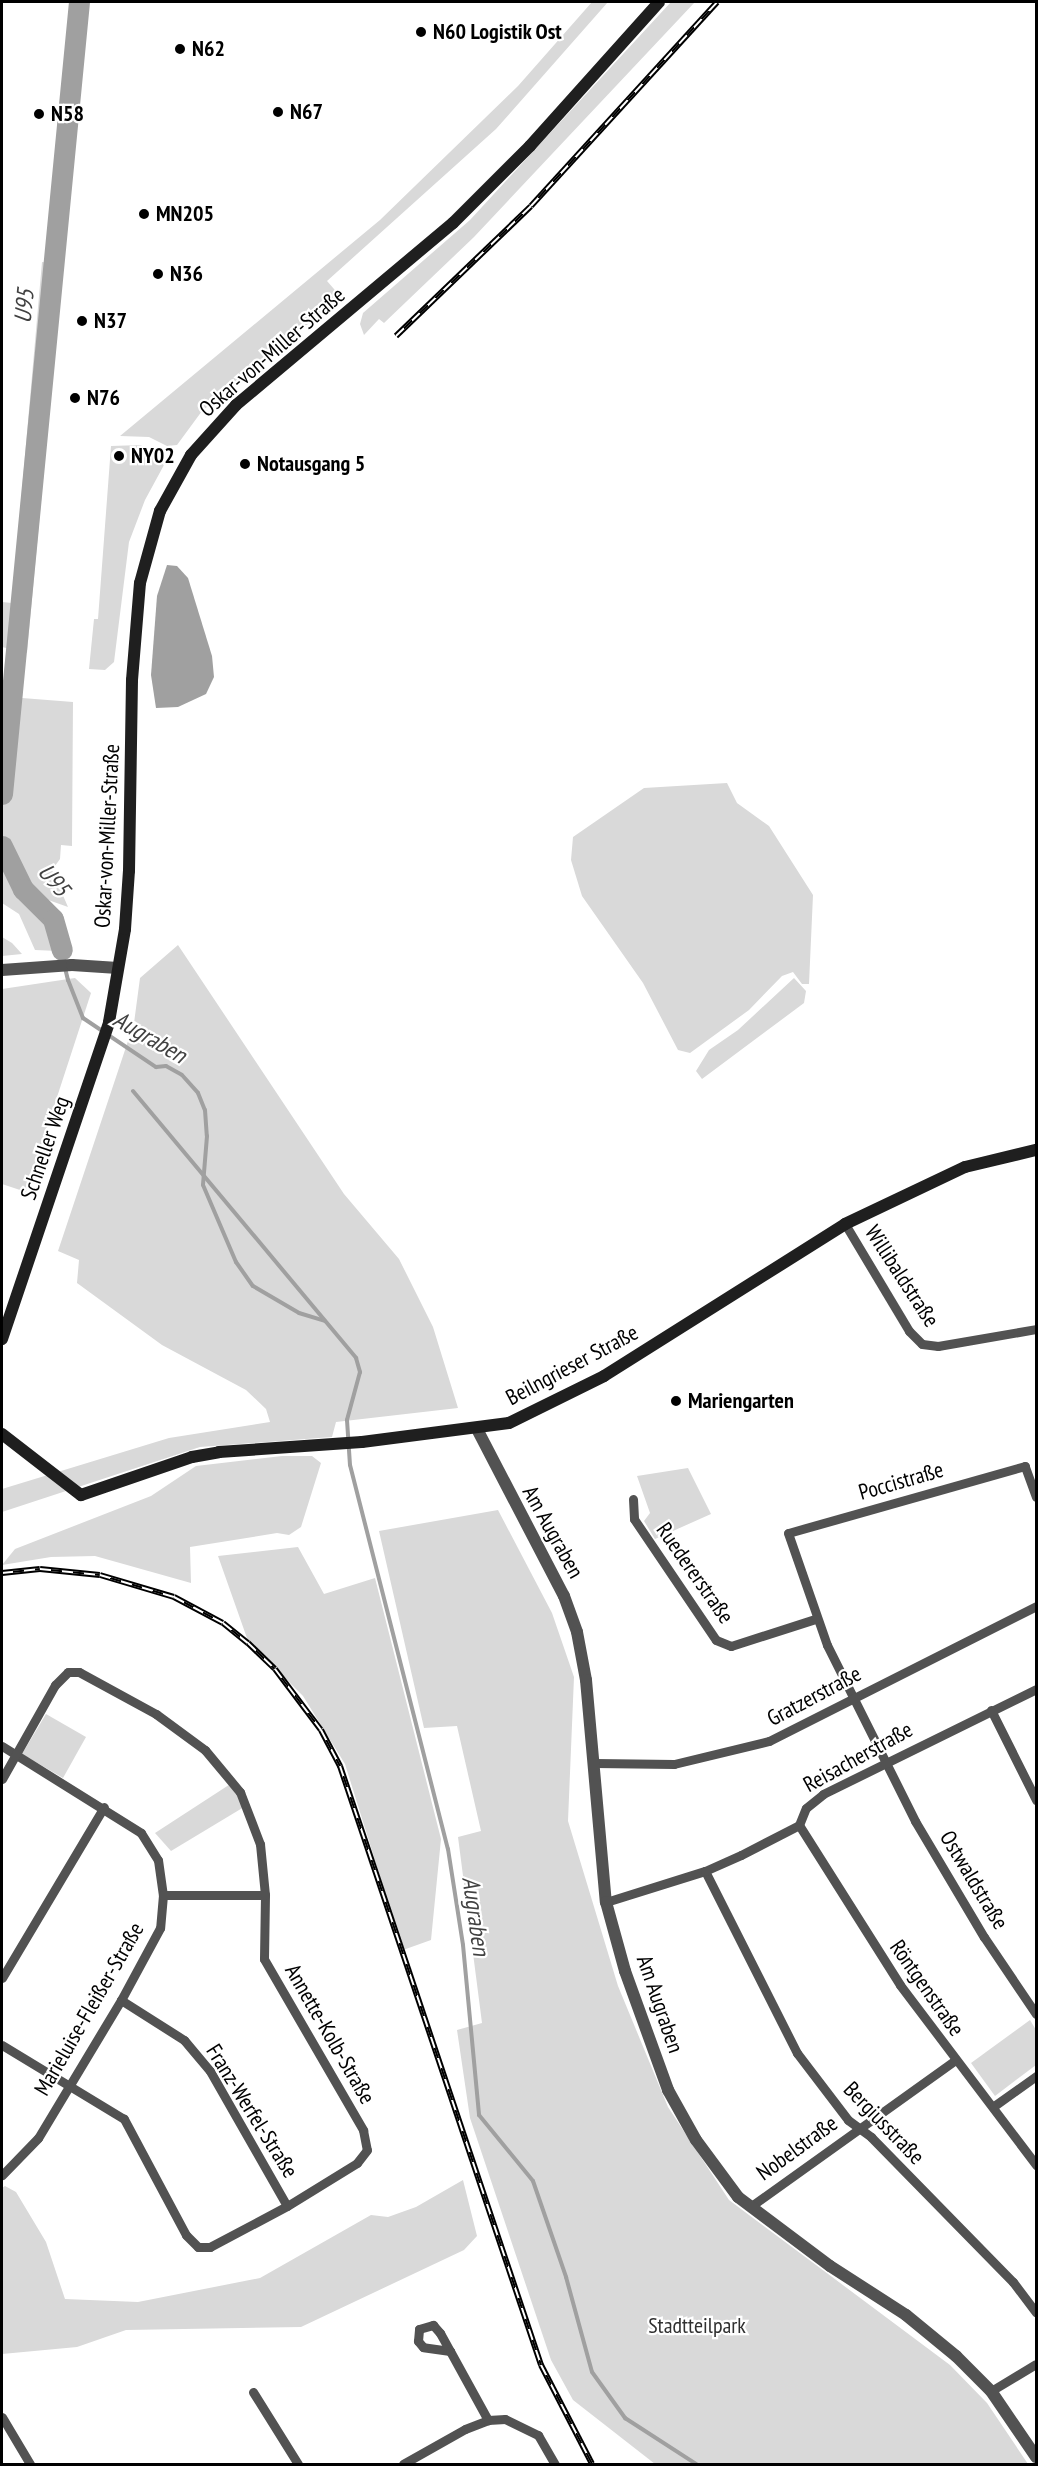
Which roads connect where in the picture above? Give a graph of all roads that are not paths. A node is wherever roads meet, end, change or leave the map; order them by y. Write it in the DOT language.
graph roads {
  1 [pos="659,2"];
  2 [pos="118,968"];
  3 [pos="2,970"];
  4 [pos="1036,1150"];
  5 [pos="845,1224"];
  6 [pos="1036,1329"];
  7 [pos="2,1339"];
  8 [pos="477,1429"];
  9 [pos="2,1434"];
  10 [pos="1036,1497"];
  11 [pos="633,1498"];
  12 [pos="788,1533"];
  13 [pos="1036,1606"];
  14 [pos="815,1619"];
  15 [pos="1036,1689"];
  16 [pos="852,1697"];
  17 [pos="991,1710"];
  18 [pos="2,1746"];
  19 [pos="16,1755"];
  20 [pos="885,1762"];
  21 [pos="595,1763"];
  22 [pos="2,1779"];
  23 [pos="1036,1800"];
  24 [pos="104,1807"];
  25 [pos="799,1825"];
  26 [pos="705,1871"];
  27 [pos="266,1894"];
  28 [pos="163,1895"];
  29 [pos="606,1902"];
  30 [pos="2,1977"];
  31 [pos="121,2000"];
  32 [pos="1036,2014"];
  33 [pos="2,2045"];
  34 [pos="956,2060"];
  35 [pos="1036,2076"];
  36 [pos="68,2084"];
  37 [pos="993,2106"];
  38 [pos="858,2127"];
  39 [pos="1036,2164"];
  40 [pos="2,2175"];
  41 [pos="287,2206"];
  42 [pos="750,2207"];
  43 [pos="1036,2312"];
  44 [pos="450,2350"];
  45 [pos="1036,2364"];
  46 [pos="991,2391"];
  47 [pos="253,2392"];
  48 [pos="2,2417"];
  49 [pos="488,2420"];
  50 [pos="1036,2457"];
  51 [pos="30,2464"];
  52 [pos="298,2464"];
  53 [pos="404,2464"];
  54 [pos="555,2464"];
  1 -- 2 [label="main road, Oskar-von-Miller-Straße"];
  2 -- 3 [label="street"];
  2 -- 7 [label="main road, Schneller Weg"];
  4 -- 5 [label="main road, Beilngrieser Straße"];
  5 -- 6 [label="street, Willibaldstraße"];
  5 -- 8 [label="main road, Beilngrieser Straße"];
  8 -- 9 [label="main road, Beilngrieser Straße"];
  8 -- 21 [label="street, Am Augraben"];
  10 -- 12 [label="street, Poccistraße"];
  11 -- 14 [label="street, Ruedererstraße"];
  12 -- 14 [label="street, Ostwaldstraße"];
  13 -- 16 [label="street, Gratzerstraße"];
  14 -- 16 [label="street, Ostwaldstraße"];
  15 -- 17 [label="street, Reisacherstraße"];
  16 -- 20 [label="street, Ostwaldstraße"];
  16 -- 21 [label="street, Gratzerstraße"];
  17 -- 20 [label="street, Reisacherstraße"];
  17 -- 23 [label="street"];
  18 -- 19 [label="street, Marieluise-Fleißer-Straße"];
  19 -- 22 [label="street, Annette-Kolb-Straße"];
  19 -- 24 [label="street, Marieluise-Fleißer-Straße"];
  19 -- 27 [label="street, Annette-Kolb-Straße"];
  20 -- 25 [label="street, Reisacherstraße"];
  20 -- 32 [label="street, Ostwaldstraße"];
  21 -- 29 [label="street, Am Augraben"];
  24 -- 28 [label="street, Marieluise-Fleißer-Straße"];
  24 -- 30 [label="street"];
  25 -- 26 [label="street, Reisacherstraße"];
  25 -- 34 [label="street, Röntgenstraße"];
  26 -- 29 [label="street, Reisacherstraße"];
  26 -- 38 [label="street, Bergiusstraße"];
  27 -- 28 [label="street"];
  27 -- 41 [label="street, Annette-Kolb-Straße"];
  28 -- 31 [label="street, Marieluise-Fleißer-Straße"];
  29 -- 42 [label="street, Am Augraben"];
  31 -- 36 [label="street, Marieluise-Fleißer-Straße"];
  31 -- 41 [label="street, Franz-Werfel-Straße"];
  33 -- 36 [label="street, Annette-Kolb-Straße"];
  34 -- 37 [label="street, Röntgenstraße"];
  34 -- 38 [label="street, Nobelstraße"];
  35 -- 37 [label="street"];
  36 -- 40 [label="street, Marieluise-Fleißer-Straße"];
  36 -- 41 [label="street, Annette-Kolb-Straße"];
  37 -- 39 [label="street, Röntgenstraße"];
  38 -- 42 [label="street, Nobelstraße"];
  38 -- 43 [label="street, Bergiusstraße"];
  42 -- 46 [label="street, Am Augraben"];
  44 -- 49 [label="street"];
  45 -- 46 [label="street"];
  46 -- 50 [label="street, Am Augraben"];
  47 -- 52 [label="street"];
  48 -- 51 [label="street"];
  49 -- 53 [label="street"];
  49 -- 54 [label="street"];
}
